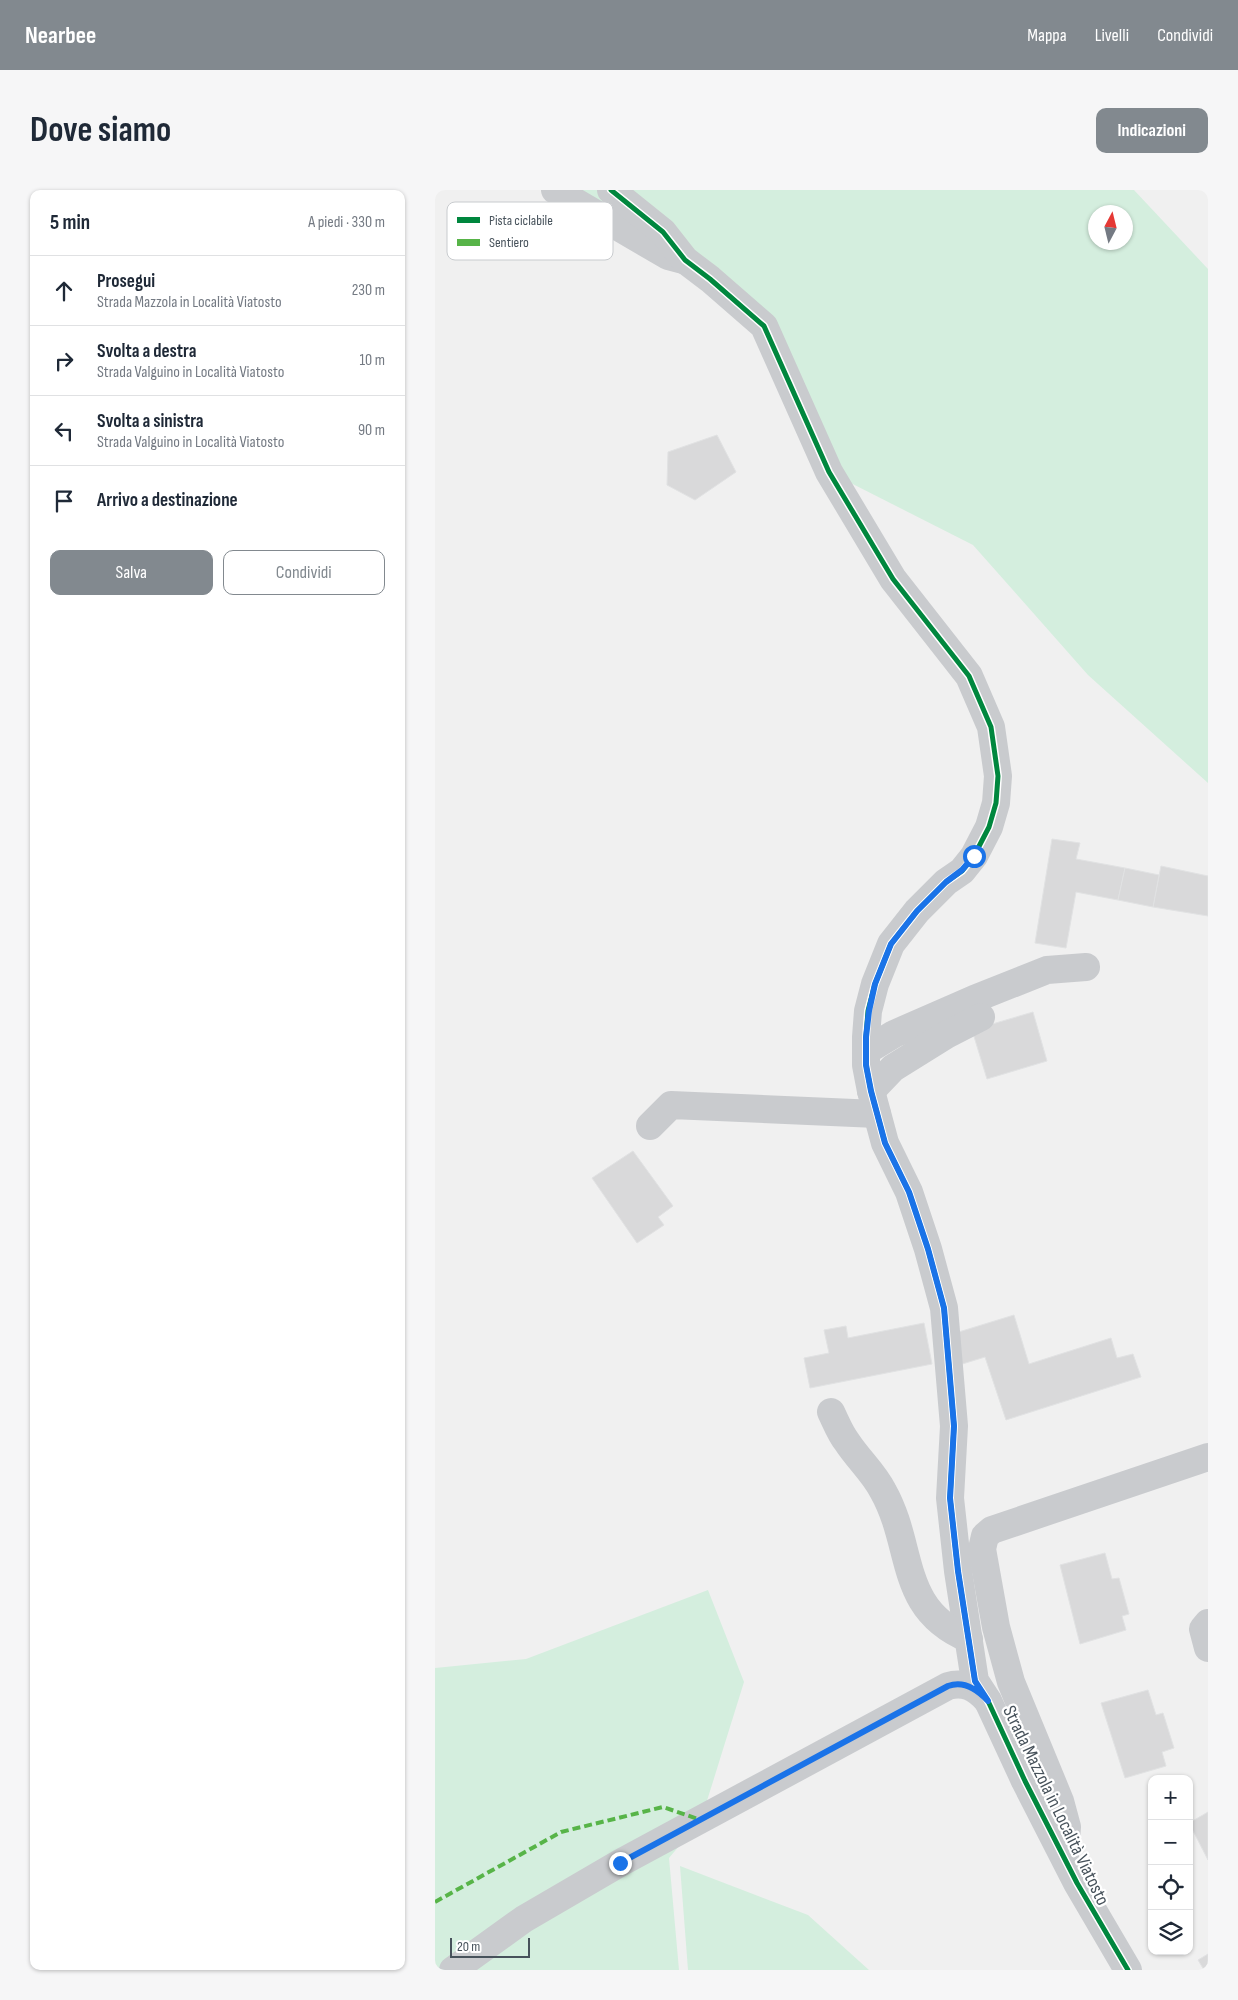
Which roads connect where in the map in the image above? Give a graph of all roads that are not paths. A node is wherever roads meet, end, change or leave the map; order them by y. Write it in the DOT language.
graph roads {
  1 [pos="555,190"];
  2 [pos="611,190"];
  3 [pos="576,202"];
  4 [pos="613,224"];
  5 [pos="685,260"];
  6 [pos="1086,967"];
  7 [pos="981,1017"];
  8 [pos="866,1051"];
  9 [pos="874,1103"];
  10 [pos="650,1126"];
  11 [pos="831,1412"];
  12 [pos="1208,1457"];
  13 [pos="1208,1623"];
  14 [pos="969,1639"];
  15 [pos="1208,1648"];
  16 [pos="988,1701"];
  17 [pos="1065,1860"];
  18 [pos="453,1970"];
  19 [pos="1128,1970"];
  1 -- 3 [label="street"];
  2 -- 5 [label="street, Strada Mazzola in Località Viatosto"];
  4 -- 5 [label="street"];
  5 -- 8 [label="street, Strada Mazzola in Località Viatosto"];
  6 -- 8 [label="street"];
  7 -- 9 [label="street"];
  8 -- 9 [label="street, Strada Mazzola in Località Viatosto"];
  9 -- 10 [label="street"];
  9 -- 14 [label="street, Strada Mazzola in Località Viatosto"];
  11 -- 14 [label="street"];
  12 -- 17 [label="street"];
  13 -- 15 [label="street"];
  14 -- 16 [label="street, Strada Mazzola in Località Viatosto"];
  16 -- 17 [label="street, Strada Mazzola in Località Viatosto"];
  16 -- 18 [label="street"];
  17 -- 19 [label="street, Strada Mazzola in Località Viatosto"];
}
